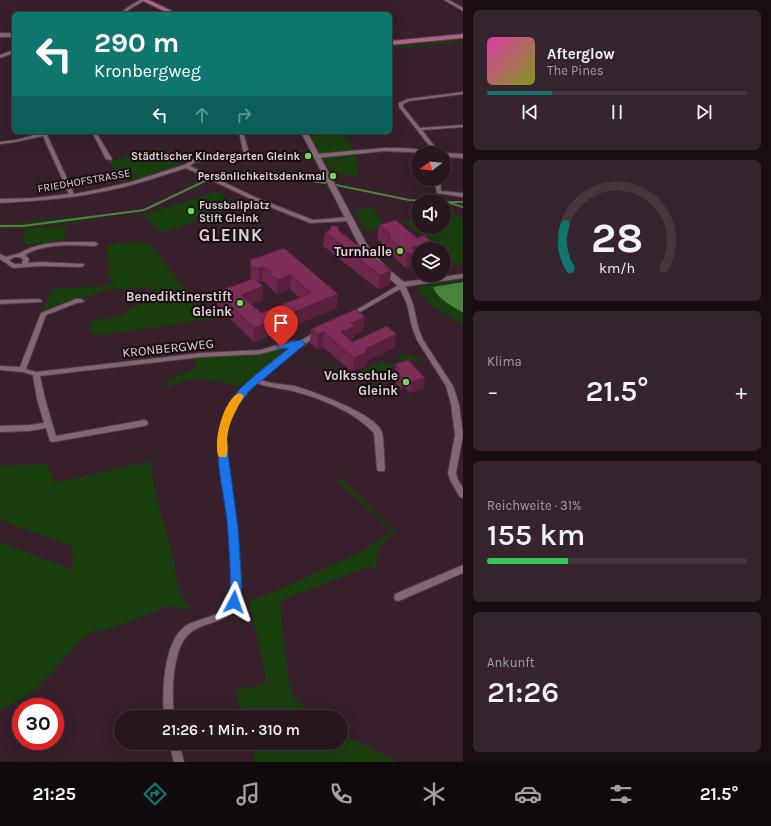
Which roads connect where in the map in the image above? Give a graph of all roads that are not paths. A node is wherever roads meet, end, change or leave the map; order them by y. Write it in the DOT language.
graph roads {
  1 [pos="144,0"];
  2 [pos="446,0"];
  3 [pos="463,10"];
  4 [pos="125,12"];
  5 [pos="171,12"];
  6 [pos="0,35"];
  7 [pos="12,35"];
  8 [pos="463,36"];
  9 [pos="392,43"];
  10 [pos="12,52"];
  11 [pos="0,57"];
  12 [pos="463,93"];
  13 [pos="463,126"];
  14 [pos="419,129"];
  15 [pos="40,134"];
  16 [pos="44,134"];
  17 [pos="95,134"];
  18 [pos="242,134"];
  19 [pos="305,134"];
  20 [pos="0,143"];
  21 [pos="432,146"];
  22 [pos="411,150"];
  23 [pos="451,155"];
  24 [pos="317,156"];
  25 [pos="463,156"];
  26 [pos="109,159"];
  27 [pos="186,166"];
  28 [pos="438,186"];
  29 [pos="72,195"];
  30 [pos="463,195"];
  31 [pos="0,200"];
  32 [pos="349,219"];
  33 [pos="95,244"];
  34 [pos="0,256"];
  35 [pos="21,256"];
  36 [pos="6,260"];
  37 [pos="25,265"];
  38 [pos="81,265"];
  39 [pos="463,276"];
  40 [pos="402,285"];
  41 [pos="39,301"];
  42 [pos="81,301"];
  43 [pos="0,302"];
  44 [pos="343,319"];
  45 [pos="324,329"];
  46 [pos="301,343"];
  47 [pos="0,368"];
  48 [pos="22,370"];
  49 [pos="36,374"];
  50 [pos="255,380"];
  51 [pos="144,423"];
  52 [pos="48,425"];
  53 [pos="0,429"];
  54 [pos="460,443"];
  55 [pos="381,469"];
  56 [pos="463,495"];
  57 [pos="463,569"];
  58 [pos="398,597"];
  59 [pos="169,710"];
  60 [pos="176,750"];
  61 [pos="179,762"];
  1 -- 4 [label="street"];
  1 -- 5 [label="main road"];
  2 -- 3 [label="street"];
  6 -- 7 [label="street"];
  8 -- 9 [label="main road"];
  10 -- 11 [label="street"];
  12 -- 14 [label="street"];
  13 -- 14 [label="street"];
  14 -- 21 [label="street"];
  15 -- 20 [label="street"];
  16 -- 29 [label="street"];
  17 -- 26 [label="street"];
  18 -- 27 [label="street, FRIEDHOFSTRASSE"];
  19 -- 24 [label="street"];
  22 -- 24 [label="street"];
  23 -- 25 [label="street"];
  24 -- 32 [label="street"];
  27 -- 29 [label="street, FRIEDHOFSTRASSE"];
  27 -- 32 [label="street"];
  28 -- 30 [label="street"];
  29 -- 31 [label="street, FRIEDHOFSTRASSE"];
  32 -- 40 [label="street"];
  33 -- 35 [label="street"];
  34 -- 36 [label="street"];
  35 -- 36 [label="street"];
  35 -- 37 [label="street"];
  36 -- 37 [label="street"];
  37 -- 38 [label="street"];
  39 -- 40 [label="street"];
  40 -- 44 [label="street"];
  40 -- 54 [label="street"];
  41 -- 43 [label="street"];
  42 -- 48 [label="street"];
  45 -- 46 [label="street"];
  46 -- 49 [label="street, KRONBERGWEG"];
  46 -- 50 [label="street"];
  47 -- 48 [label="street, KRONBERGWEG"];
  48 -- 49 [label="street, KRONBERGWEG"];
  49 -- 52 [label="street"];
  50 -- 55 [label="street"];
  50 -- 59 [label="street"];
  51 -- 52 [label="street"];
  52 -- 53 [label="street"];
  54 -- 56 [label="street"];
  57 -- 58 [label="street"];
  60 -- 61 [label="street"];
}
